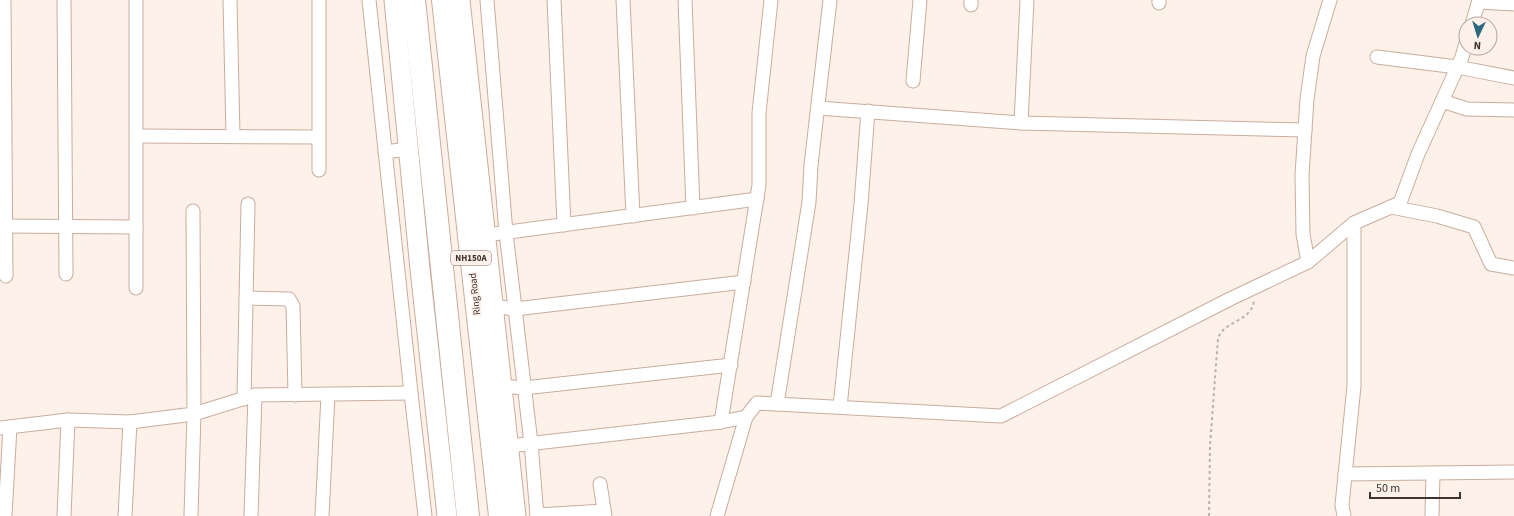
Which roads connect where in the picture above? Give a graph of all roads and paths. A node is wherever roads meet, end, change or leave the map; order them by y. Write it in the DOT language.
graph roads {
  1 [pos="4,0"];
  2 [pos="64,0"];
  3 [pos="136,0"];
  4 [pos="230,0"];
  5 [pos="318,0"];
  6 [pos="369,0"];
  7 [pos="394,0"];
  8 [pos="414,0"];
  9 [pos="443,0"];
  10 [pos="460,0"];
  11 [pos="487,0"];
  12 [pos="554,0"];
  13 [pos="623,0"];
  14 [pos="685,0"];
  15 [pos="771,0"];
  16 [pos="830,0"];
  17 [pos="920,0"];
  18 [pos="1027,0"];
  19 [pos="1330,0"];
  20 [pos="1479,1"];
  21 [pos="1514,4"];
  22 [pos="1474,16"];
  23 [pos="1461,56"];
  24 [pos="1377,57"];
  25 [pos="1457,67"];
  26 [pos="1514,78"];
  27 [pos="913,81"];
  28 [pos="1442,101"];
  29 [pos="818,108"];
  30 [pos="1514,110"];
  31 [pos="868,111"];
  32 [pos="1022,123"];
  33 [pos="1305,130"];
  34 [pos="233,135"];
  35 [pos="137,136"];
  36 [pos="318,137"];
  37 [pos="408,149"];
  38 [pos="385,152"];
  39 [pos="319,170"];
  40 [pos="757,199"];
  41 [pos="248,204"];
  42 [pos="1391,207"];
  43 [pos="693,208"];
  44 [pos="193,211"];
  45 [pos="633,216"];
  46 [pos="1354,223"];
  47 [pos="564,225"];
  48 [pos="3,226"];
  49 [pos="66,226"];
  50 [pos="136,227"];
  51 [pos="506,233"];
  52 [pos="486,235"];
  53 [pos="417,236"];
  54 [pos="394,239"];
  55 [pos="1308,262"];
  56 [pos="1514,268"];
  57 [pos="66,274"];
  58 [pos="6,276"];
  59 [pos="744,282"];
  60 [pos="1254,287"];
  61 [pos="136,288"];
  62 [pos="246,298"];
  63 [pos="494,306"];
  64 [pos="515,309"];
  65 [pos="730,364"];
  66 [pos="502,386"];
  67 [pos="524,388"];
  68 [pos="410,393"];
  69 [pos="295,395"];
  70 [pos="328,395"];
  71 [pos="250,397"];
  72 [pos="778,404"];
  73 [pos="840,407"];
  74 [pos="194,414"];
  75 [pos="746,417"];
  76 [pos="68,420"];
  77 [pos="130,422"];
  78 [pos="721,422"];
  79 [pos="5,428"];
  80 [pos="740,437"];
  81 [pos="531,443"];
  82 [pos="509,446"];
  83 [pos="1514,472"];
  84 [pos="1433,473"];
  85 [pos="1345,474"];
  86 [pos="600,484"];
  87 [pos="604,513"];
  88 [pos="537,515"];
  89 [pos="5,516"];
  90 [pos="64,516"];
  91 [pos="125,516"];
  92 [pos="191,516"];
  93 [pos="251,516"];
  94 [pos="322,516"];
  95 [pos="426,516"];
  96 [pos="447,516"];
  97 [pos="468,516"];
  98 [pos="500,516"];
  99 [pos="516,516"];
  100 [pos="717,516"];
  101 [pos="1209,516"];
  102 [pos="1344,516"];
  103 [pos="1432,516"];
  1 -- 48 [label="street"];
  2 -- 49 [label="street"];
  3 -- 35 [label="street"];
  4 -- 34 [label="street"];
  5 -- 36 [label="street"];
  6 -- 38 [label="street"];
  7 -- 37 [label="street"];
  8 -- 97 [label="highway, NH150A"];
  9 -- 98 [label="highway, Ring Road / NH150A"];
  10 -- 52 [label="street"];
  11 -- 51 [label="street"];
  12 -- 47 [label="street"];
  13 -- 45 [label="street"];
  14 -- 43 [label="street"];
  15 -- 40 [label="street"];
  16 -- 29 [label="street"];
  17 -- 27 [label="street"];
  18 -- 32 [label="street"];
  19 -- 33 [label="street"];
  20 -- 21 [label="street"];
  20 -- 22 [label="street"];
  23 -- 25 [label="street"];
  24 -- 25 [label="street"];
  25 -- 26 [label="street"];
  25 -- 28 [label="street"];
  28 -- 30 [label="street"];
  28 -- 42 [label="street"];
  29 -- 31 [label="street"];
  29 -- 72 [label="street"];
  31 -- 32 [label="street"];
  31 -- 73 [label="street"];
  32 -- 33 [label="street"];
  33 -- 55 [label="street"];
  34 -- 35 [label="street"];
  34 -- 36 [label="street"];
  35 -- 50 [label="street"];
  36 -- 39 [label="street"];
  37 -- 38 [label="street"];
  37 -- 53 [label="street"];
  38 -- 54 [label="street"];
  40 -- 43 [label="street"];
  40 -- 59 [label="street"];
  41 -- 62 [label="street"];
  42 -- 46 [label="street"];
  42 -- 56 [label="street"];
  43 -- 45 [label="street"];
  44 -- 74 [label="street"];
  45 -- 47 [label="street"];
  46 -- 55 [label="street"];
  46 -- 85 [label="street"];
  47 -- 51 [label="street"];
  48 -- 49 [label="street"];
  48 -- 58 [label="street"];
  49 -- 50 [label="street"];
  49 -- 57 [label="street"];
  50 -- 61 [label="street"];
  51 -- 52 [label="street"];
  51 -- 64 [label="street"];
  52 -- 63 [label="street"];
  53 -- 54 [label="street"];
  53 -- 96 [label="street"];
  54 -- 68 [label="street"];
  55 -- 60 [label="street"];
  59 -- 64 [label="street"];
  59 -- 65 [label="street"];
  60 -- 73 [label="street"];
  60 -- 101 [label="path"];
  62 -- 69 [label="street"];
  62 -- 71 [label="street"];
  63 -- 64 [label="street"];
  63 -- 66 [label="street"];
  64 -- 67 [label="street"];
  65 -- 67 [label="street"];
  65 -- 78 [label="street"];
  66 -- 67 [label="street"];
  66 -- 82 [label="street"];
  67 -- 81 [label="street"];
  68 -- 70 [label="street"];
  68 -- 95 [label="street"];
  69 -- 70 [label="street"];
  69 -- 71 [label="street"];
  70 -- 94 [label="street"];
  71 -- 74 [label="street"];
  71 -- 93 [label="street"];
  72 -- 73 [label="street"];
  72 -- 75 [label="street"];
  74 -- 77 [label="street"];
  74 -- 92 [label="street"];
  75 -- 78 [label="street"];
  75 -- 80 [label="street"];
  76 -- 77 [label="street"];
  76 -- 79 [label="street"];
  76 -- 90 [label="street"];
  77 -- 91 [label="street"];
  78 -- 80 [label="street"];
  78 -- 81 [label="street"];
  79 -- 89 [label="street"];
  80 -- 100 [label="street"];
  81 -- 82 [label="street"];
  81 -- 88 [label="street"];
  82 -- 99 [label="street"];
  83 -- 84 [label="street"];
  84 -- 85 [label="street"];
  84 -- 103 [label="street"];
  85 -- 102 [label="street"];
  86 -- 87 [label="street"];
  87 -- 88 [label="street"];
}
